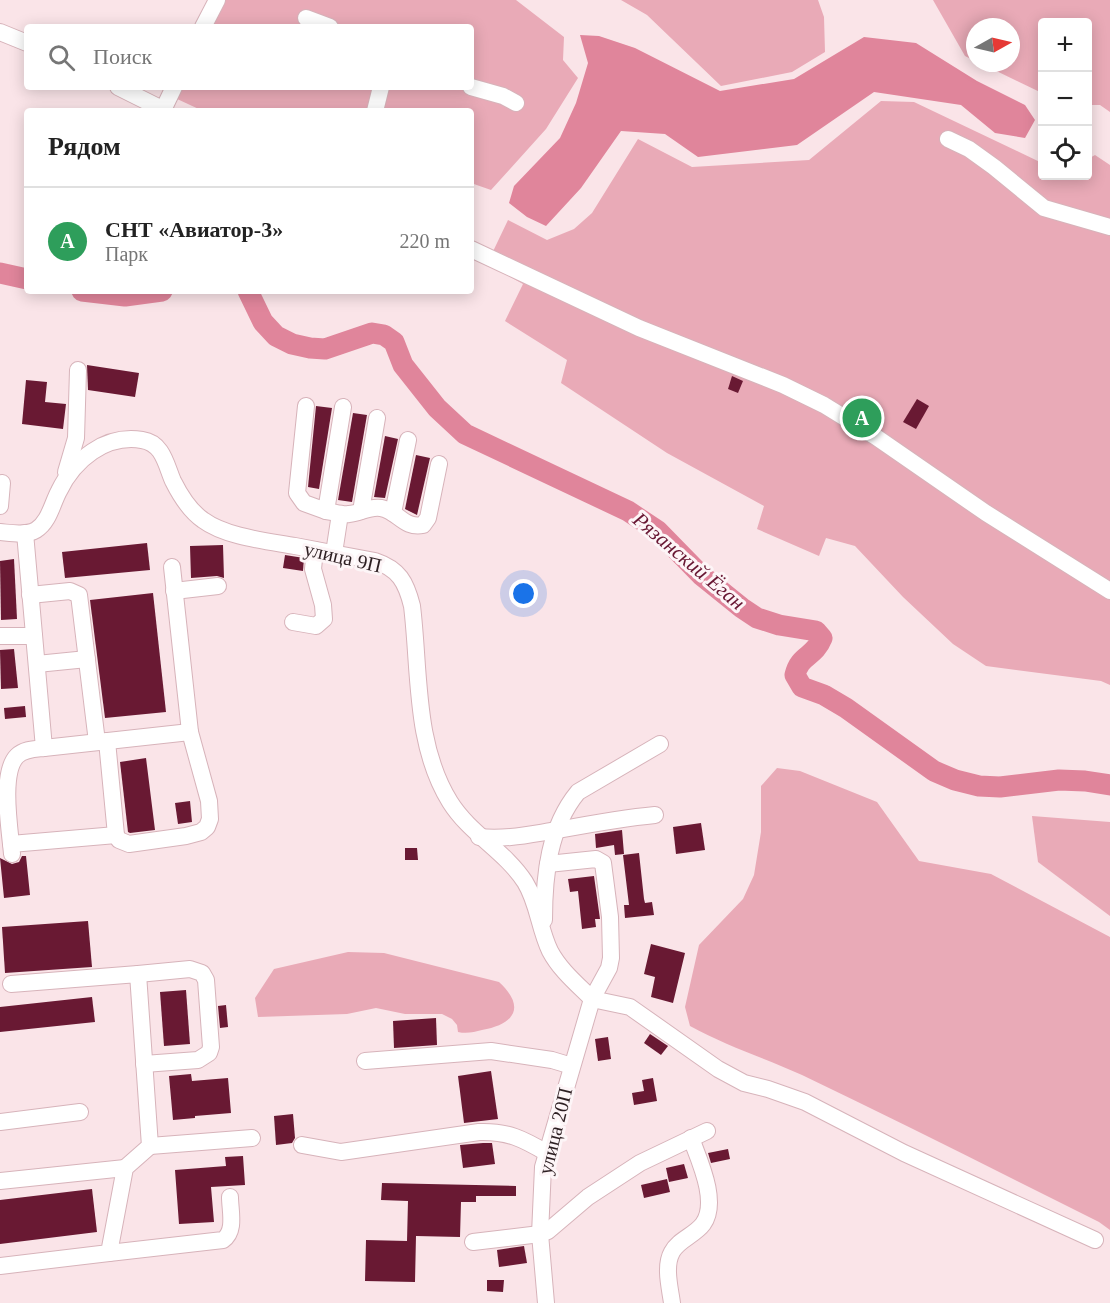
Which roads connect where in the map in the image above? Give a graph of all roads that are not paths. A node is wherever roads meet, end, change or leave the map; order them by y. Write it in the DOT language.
graph roads {
  1 [pos="217,0"];
  2 [pos="306,18"];
  3 [pos="205,24"];
  4 [pos="322,24"];
  5 [pos="0,32"];
  6 [pos="24,42"];
  7 [pos="474,88"];
  8 [pos="124,90"];
  9 [pos="173,90"];
  10 [pos="380,90"];
  11 [pos="516,103"];
  12 [pos="161,108"];
  13 [pos="166,108"];
  14 [pos="376,108"];
  15 [pos="948,139"];
  16 [pos="1110,227"];
  17 [pos="474,250"];
  18 [pos="78,370"];
  19 [pos="306,406"];
  20 [pos="343,407"];
  21 [pos="377,418"];
  22 [pos="408,440"];
  23 [pos="440,464"];
  24 [pos="2,483"];
  25 [pos="59,490"];
  26 [pos="0,506"];
  27 [pos="361,511"];
  28 [pos="333,512"];
  29 [pos="393,513"];
  30 [pos="0,532"];
  31 [pos="25,533"];
  32 [pos="315,550"];
  33 [pos="334,553"];
  34 [pos="172,567"];
  35 [pos="218,586"];
  36 [pos="174,591"];
  37 [pos="1110,591"];
  38 [pos="30,595"];
  39 [pos="293,622"];
  40 [pos="0,636"];
  41 [pos="34,636"];
  42 [pos="87,659"];
  43 [pos="37,664"];
  44 [pos="189,732"];
  45 [pos="102,741"];
  46 [pos="660,744"];
  47 [pos="44,748"];
  48 [pos="655,815"];
  49 [pos="555,830"];
  50 [pos="116,835"];
  51 [pos="479,837"];
  52 [pos="548,864"];
  53 [pos="544,935"];
  54 [pos="138,974"];
  55 [pos="11,984"];
  56 [pos="592,999"];
  57 [pos="364,1061"];
  58 [pos="144,1064"];
  59 [pos="572,1066"];
  60 [pos="81,1112"];
  61 [pos="0,1122"];
  62 [pos="707,1131"];
  63 [pos="252,1138"];
  64 [pos="691,1138"];
  65 [pos="302,1145"];
  66 [pos="150,1146"];
  67 [pos="546,1153"];
  68 [pos="125,1168"];
  69 [pos="0,1180"];
  70 [pos="230,1197"];
  71 [pos="540,1234"];
  72 [pos="1095,1240"];
  73 [pos="473,1242"];
  74 [pos="109,1253"];
  75 [pos="0,1266"];
  76 [pos="546,1303"];
  77 [pos="672,1303"];
  1 -- 3 [label="street"];
  2 -- 4 [label="street"];
  5 -- 6 [label="street"];
  7 -- 11 [label="street"];
  8 -- 12 [label="street"];
  9 -- 13 [label="street"];
  10 -- 14 [label="street"];
  15 -- 16 [label="street"];
  17 -- 37 [label="street"];
  18 -- 25 [label="street"];
  19 -- 28 [label="street"];
  20 -- 28 [label="street"];
  21 -- 27 [label="street"];
  22 -- 29 [label="street"];
  23 -- 29 [label="street"];
  24 -- 26 [label="street"];
  25 -- 31 [label="street, улица 9П"];
  25 -- 32 [label="street, улица 9П"];
  27 -- 28 [label="street"];
  27 -- 29 [label="street"];
  28 -- 33 [label="street"];
  30 -- 31 [label="street"];
  31 -- 38 [label="street"];
  32 -- 33 [label="street, улица 9П"];
  32 -- 39 [label="street"];
  33 -- 51 [label="street, улица 9П"];
  34 -- 36 [label="street"];
  35 -- 36 [label="street"];
  36 -- 44 [label="street"];
  38 -- 41 [label="street"];
  38 -- 42 [label="street"];
  40 -- 41 [label="street"];
  41 -- 43 [label="street"];
  42 -- 43 [label="street"];
  42 -- 45 [label="street"];
  43 -- 47 [label="street"];
  44 -- 45 [label="street"];
  44 -- 50 [label="street"];
  45 -- 47 [label="street"];
  45 -- 50 [label="street"];
  46 -- 49 [label="street"];
  47 -- 50 [label="street"];
  48 -- 49 [label="street"];
  49 -- 51 [label="street"];
  49 -- 52 [label="street"];
  51 -- 53 [label="street, улица 9П"];
  52 -- 53 [label="street"];
  52 -- 56 [label="street, улица 20П"];
  53 -- 56 [label="street, улица 9П"];
  54 -- 55 [label="street"];
  54 -- 58 [label="street"];
  54 -- 58 [label="street"];
  56 -- 59 [label="street, улица 20П"];
  56 -- 72 [label="street"];
  57 -- 59 [label="street"];
  58 -- 66 [label="street"];
  59 -- 67 [label="street, улица 20П"];
  60 -- 61 [label="street"];
  62 -- 64 [label="street"];
  63 -- 66 [label="street"];
  64 -- 71 [label="street"];
  64 -- 77 [label="street"];
  65 -- 67 [label="street"];
  66 -- 68 [label="street"];
  67 -- 71 [label="street, улица 20П"];
  68 -- 69 [label="street"];
  68 -- 74 [label="street"];
  70 -- 74 [label="street"];
  71 -- 73 [label="street"];
  71 -- 76 [label="street, улица 20П"];
  74 -- 75 [label="street"];
}
